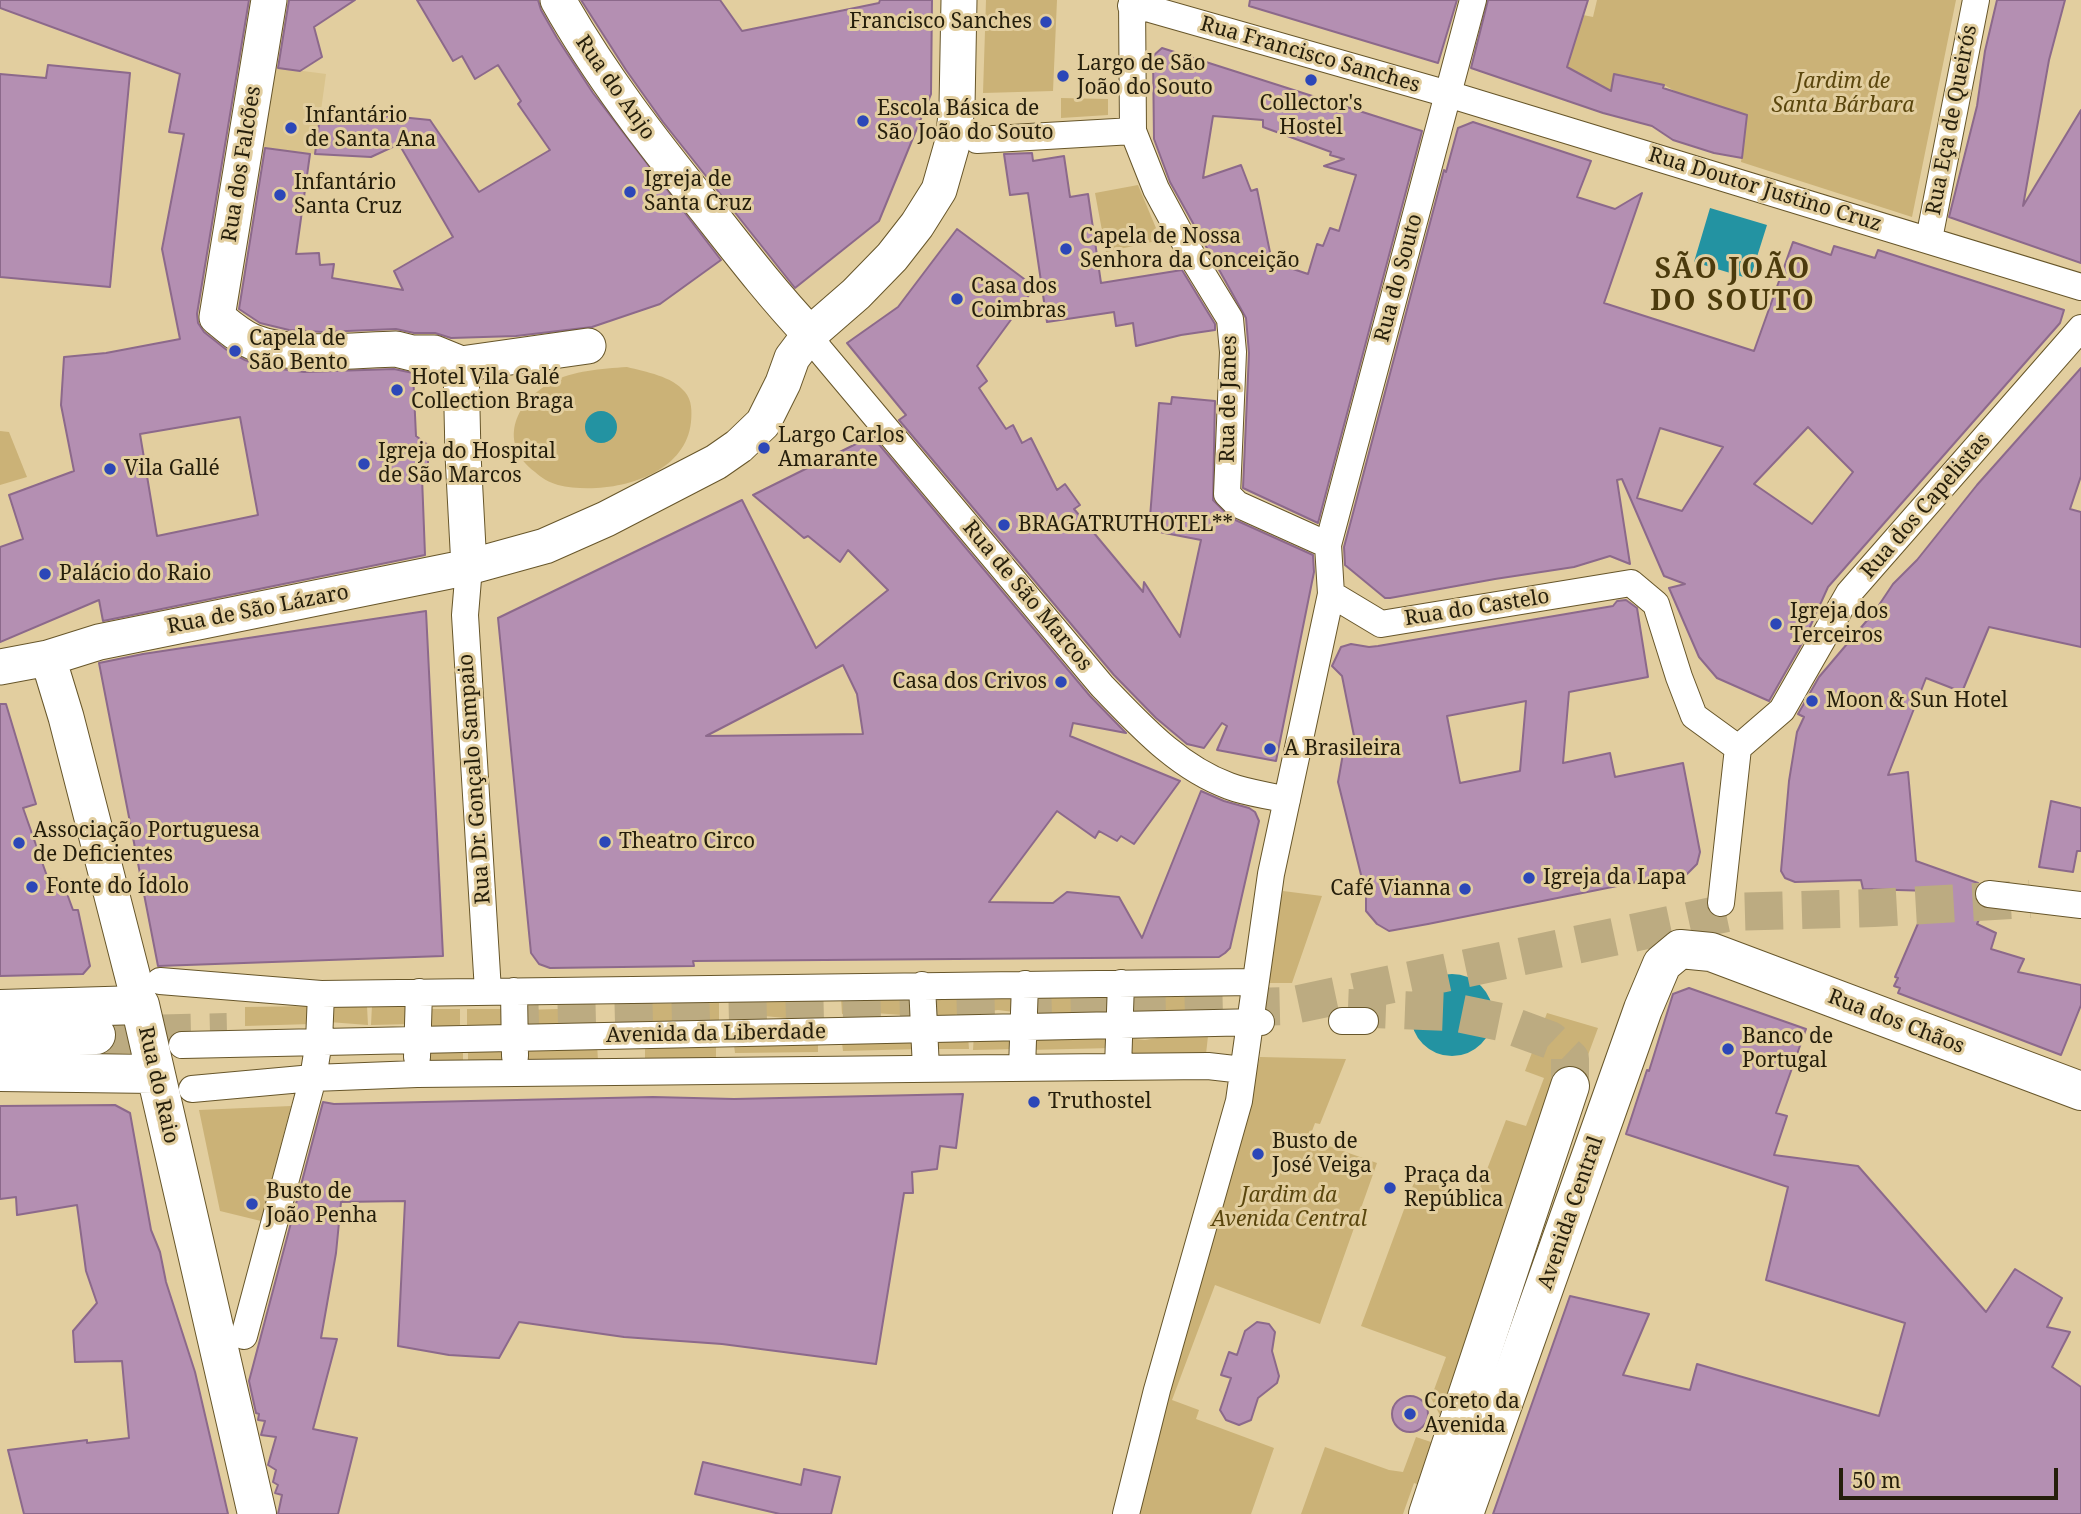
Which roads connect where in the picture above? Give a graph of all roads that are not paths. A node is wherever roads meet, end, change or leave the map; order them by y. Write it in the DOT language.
graph roads {
  1 [pos="269,0"];
  2 [pos="558,0"];
  3 [pos="959,0"];
  4 [pos="1473,0"];
  5 [pos="1976,0"];
  6 [pos="1131,3"];
  7 [pos="1448,94"];
  8 [pos="1132,122"];
  9 [pos="977,140"];
  10 [pos="1929,239"];
  11 [pos="2081,287"];
  12 [pos="810,334"];
  13 [pos="2074,337"];
  14 [pos="588,346"];
  15 [pos="461,364"];
  16 [pos="1328,551"];
  17 [pos="469,567"];
  18 [pos="1331,594"];
  19 [pos="48,659"];
  20 [pos="0,667"];
  21 [pos="1738,748"];
  22 [pos="1287,800"];
  23 [pos="1989,894"];
  24 [pos="1721,903"];
  25 [pos="2081,905"];
  26 [pos="1711,952"];
  27 [pos="1254,982"];
  28 [pos="1121,983"];
  29 [pos="1025,984"];
  30 [pos="922,985"];
  31 [pos="824,987"];
  32 [pos="725,988"];
  33 [pos="624,990"];
  34 [pos="501,991"];
  35 [pos="419,992"];
  36 [pos="150,993"];
  37 [pos="321,994"];
  38 [pos="0,1009"];
  39 [pos="1255,1022"];
  40 [pos="1118,1026"];
  41 [pos="1022,1028"];
  42 [pos="923,1030"];
  43 [pos="823,1032"];
  44 [pos="723,1034"];
  45 [pos="96,1035"];
  46 [pos="623,1035"];
  47 [pos="0,1037"];
  48 [pos="514,1037"];
  49 [pos="417,1039"];
  50 [pos="319,1041"];
  51 [pos="182,1045"];
  52 [pos="1118,1067"];
  53 [pos="1022,1068"];
  54 [pos="926,1069"];
  55 [pos="725,1070"];
  56 [pos="826,1070"];
  57 [pos="1243,1070"];
  58 [pos="0,1072"];
  59 [pos="625,1072"];
  60 [pos="516,1073"];
  61 [pos="155,1074"];
  62 [pos="417,1074"];
  63 [pos="313,1078"];
  64 [pos="1570,1086"];
  65 [pos="192,1089"];
  66 [pos="2081,1091"];
  67 [pos="244,1336"];
  68 [pos="257,1514"];
  69 [pos="1126,1514"];
  70 [pos="1428,1514"];
  71 [pos="1464,1514"];
  1 -- 15 [label="street, Rua dos Falcões"];
  2 -- 12 [label="street, Rua do Anjo"];
  3 -- 12 [label="street"];
  4 -- 7 [label="street, Rua do Souto"];
  5 -- 10 [label="street, Rua Eça de Queirós"];
  6 -- 7 [label="street, Rua Francisco Sanches"];
  6 -- 8 [label="street"];
  7 -- 10 [label="street, Rua Doutor Justino Cruz"];
  7 -- 16 [label="street, Rua do Souto"];
  8 -- 9 [label="street"];
  8 -- 16 [label="street, Rua de Janes"];
  10 -- 11 [label="street, Rua Doutor Justino Cruz"];
  12 -- 17 [label="street"];
  12 -- 22 [label="street, Rua de São Marcos"];
  13 -- 21 [label="street, Rua dos Capelistas"];
  14 -- 15 [label="street"];
  15 -- 17 [label="street"];
  16 -- 18 [label="street"];
  17 -- 19 [label="street, Rua de São Lázaro"];
  17 -- 34 [label="street, Rua Dr. Gonçalo Sampaio"];
  18 -- 21 [label="street, Rua do Castelo"];
  18 -- 22 [label="street"];
  19 -- 20 [label="street, Rua de São Lázaro"];
  19 -- 36 [label="street, Rua do Raio"];
  21 -- 24 [label="street"];
  22 -- 27 [label="street"];
  23 -- 25 [label="street"];
  26 -- 66 [label="street, Rua dos Chãos"];
  26 -- 71 [label="street, Avenida Central"];
  27 -- 28 [label="street"];
  27 -- 39 [label="street"];
  28 -- 29 [label="street"];
  28 -- 40 [label="street"];
  29 -- 30 [label="street"];
  29 -- 41 [label="street"];
  30 -- 31 [label="street"];
  30 -- 42 [label="street"];
  31 -- 32 [label="street"];
  31 -- 43 [label="street"];
  32 -- 33 [label="street"];
  32 -- 44 [label="street"];
  33 -- 34 [label="street"];
  33 -- 46 [label="street"];
  34 -- 35 [label="street"];
  34 -- 48 [label="street, Rua Dr. Gonçalo Sampaio"];
  35 -- 37 [label="street"];
  35 -- 49 [label="street"];
  36 -- 37 [label="street"];
  36 -- 38 [label="street"];
  36 -- 61 [label="street, Rua do Raio"];
  37 -- 50 [label="street"];
  39 -- 40 [label="street, Avenida da Liberdade"];
  39 -- 57 [label="street"];
  40 -- 41 [label="street, Avenida da Liberdade"];
  40 -- 52 [label="street"];
  41 -- 42 [label="street, Avenida da Liberdade"];
  41 -- 53 [label="street"];
  42 -- 43 [label="street, Avenida da Liberdade"];
  42 -- 54 [label="street"];
  43 -- 44 [label="street, Avenida da Liberdade"];
  43 -- 56 [label="street"];
  44 -- 46 [label="street, Avenida da Liberdade"];
  44 -- 55 [label="street"];
  45 -- 47 [label="street"];
  46 -- 48 [label="street, Avenida da Liberdade"];
  46 -- 59 [label="street"];
  48 -- 49 [label="street, Avenida da Liberdade"];
  48 -- 60 [label="street, Rua Dr. Gonçalo Sampaio"];
  49 -- 50 [label="street, Avenida da Liberdade"];
  49 -- 62 [label="street"];
  50 -- 51 [label="street, Avenida da Liberdade"];
  50 -- 63 [label="street"];
  52 -- 53 [label="street"];
  52 -- 57 [label="street"];
  53 -- 54 [label="street"];
  54 -- 56 [label="street"];
  55 -- 56 [label="street"];
  55 -- 59 [label="street"];
  57 -- 69 [label="street"];
  58 -- 61 [label="street"];
  59 -- 60 [label="street"];
  60 -- 62 [label="street"];
  61 -- 68 [label="street, Rua do Raio"];
  62 -- 63 [label="street"];
  63 -- 65 [label="street"];
  63 -- 67 [label="street"];
  64 -- 70 [label="street"];
}
